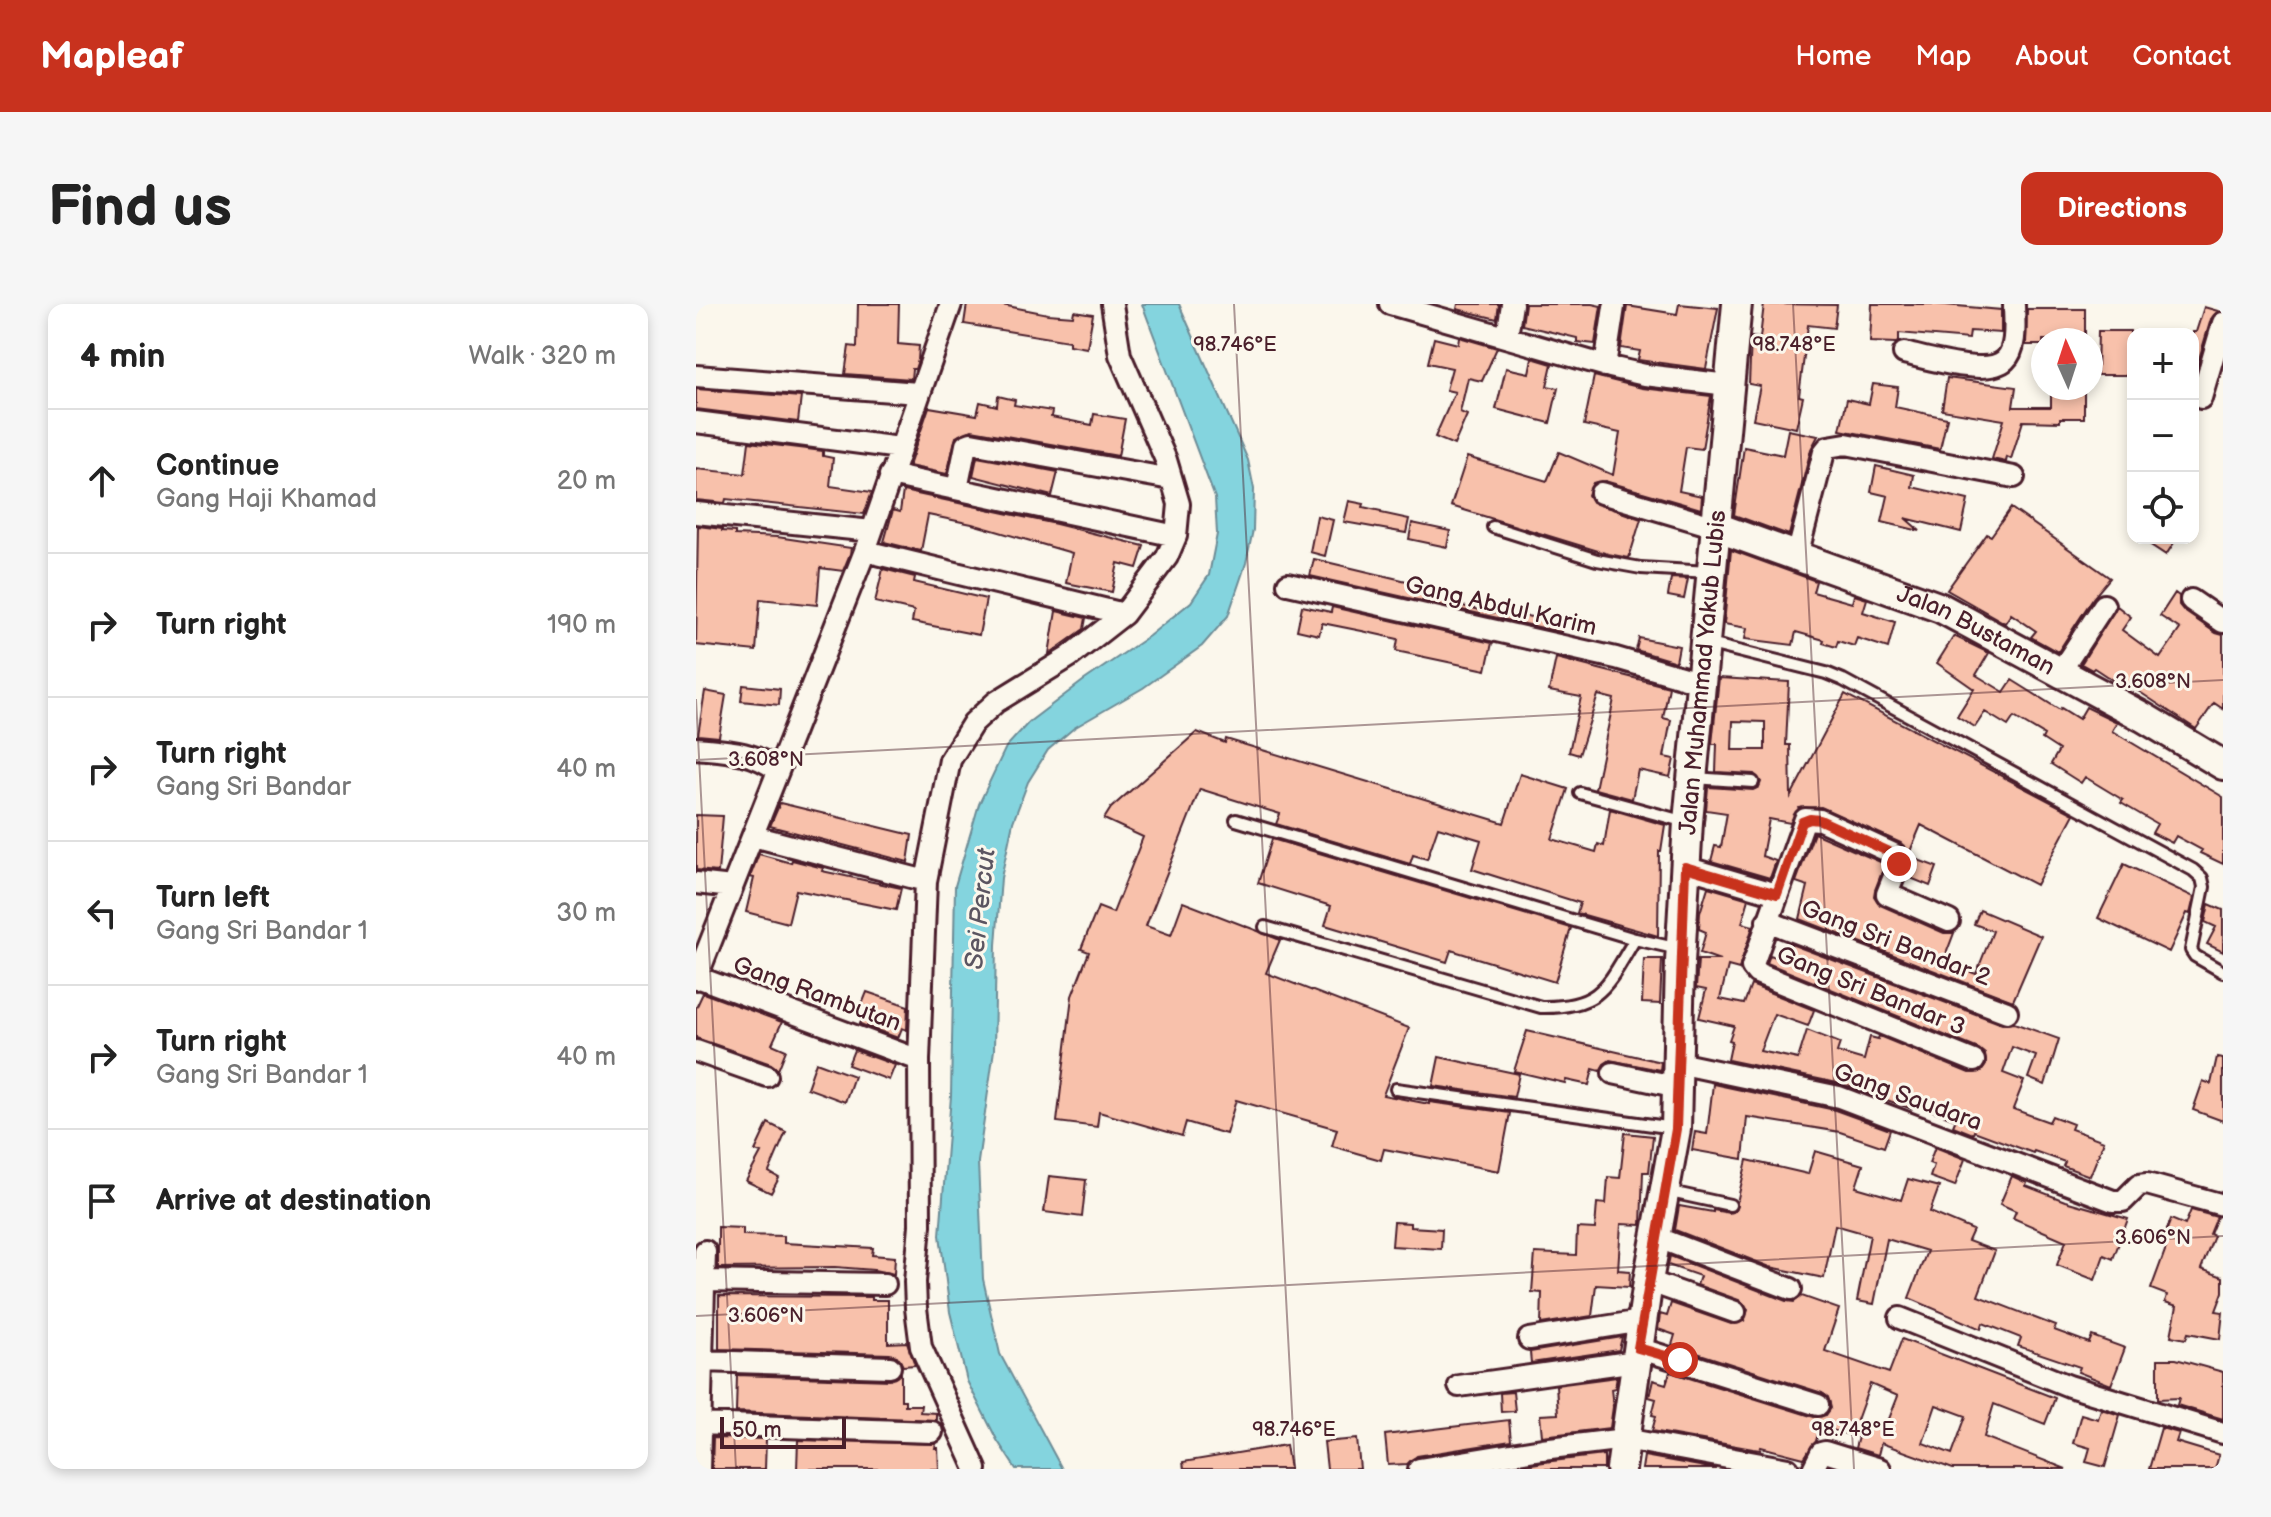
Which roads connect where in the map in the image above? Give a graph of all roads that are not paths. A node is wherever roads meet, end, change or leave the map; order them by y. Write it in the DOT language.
graph roads {
  1 [pos="951,304"];
  2 [pos="1112,304"];
  3 [pos="1512,304"];
  4 [pos="1737,304"];
  5 [pos="2014,304"];
  6 [pos="1401,306"];
  7 [pos="1614,307"];
  8 [pos="2223,323"];
  9 [pos="1507,337"];
  10 [pos="1904,353"];
  11 [pos="1605,366"];
  12 [pos="696,376"];
  13 [pos="1728,385"];
  14 [pos="918,393"];
  15 [pos="2201,398"];
  16 [pos="696,422"];
  17 [pos="900,448"];
  18 [pos="890,475"];
  19 [pos="2014,477"];
  20 [pos="1171,479"];
  21 [pos="957,489"];
  22 [pos="1601,493"];
  23 [pos="696,513"];
  24 [pos="1493,527"];
  25 [pos="1716,527"];
  26 [pos="872,531"];
  27 [pos="1176,536"];
  28 [pos="865,551"];
  29 [pos="1797,556"];
  30 [pos="1712,572"];
  31 [pos="1288,584"];
  32 [pos="2191,600"];
  33 [pos="2104,605"];
  34 [pos="1124,614"];
  35 [pos="2223,622"];
  36 [pos="1705,643"];
  37 [pos="2060,672"];
  38 [pos="1702,683"];
  39 [pos="696,748"];
  40 [pos="2223,765"];
  41 [pos="777,770"];
  42 [pos="1692,778"];
  43 [pos="1753,782"];
  44 [pos="1580,793"];
  45 [pos="1236,820"];
  46 [pos="1688,822"];
  47 [pos="753,836"];
  48 [pos="1685,867"];
  49 [pos="926,881"];
  50 [pos="696,883"];
  51 [pos="732,887"];
  52 [pos="1777,894"];
  53 [pos="1767,921"];
  54 [pos="1949,921"];
  55 [pos="1265,927"];
  56 [pos="1635,939"];
  57 [pos="1681,950"];
  58 [pos="2223,972"];
  59 [pos="696,978"];
  60 [pos="2007,1012"];
  61 [pos="696,1051"];
  62 [pos="919,1060"];
  63 [pos="1974,1061"];
  64 [pos="1613,1073"];
  65 [pos="1678,1075"];
  66 [pos="767,1076"];
  67 [pos="1396,1089"];
  68 [pos="1676,1129"];
  69 [pos="1664,1191"];
  70 [pos="1730,1205"];
  71 [pos="2223,1205"];
  72 [pos="1656,1237"];
  73 [pos="705,1251"];
  74 [pos="704,1281"];
  75 [pos="1648,1281"];
  76 [pos="885,1284"];
  77 [pos="1791,1289"];
  78 [pos="700,1312"];
  79 [pos="1735,1312"];
  80 [pos="1900,1318"];
  81 [pos="1529,1339"];
  82 [pos="1639,1343"];
  83 [pos="702,1361"];
  84 [pos="890,1367"];
  85 [pos="1459,1386"];
  86 [pos="1818,1405"];
  87 [pos="698,1424"];
  88 [pos="932,1432"];
  89 [pos="2223,1433"];
  90 [pos="1625,1439"];
  91 [pos="699,1469"];
  92 [pos="976,1469"];
  93 [pos="1419,1469"];
  94 [pos="1621,1469"];
  95 [pos="1788,1469"];
  96 [pos="1813,1469"];
  97 [pos="1880,1469"];
  1 -- 14 [label="street"];
  2 -- 20 [label="street"];
  3 -- 9 [label="street"];
  4 -- 13 [label="main road, Jalan Muhammad Yakub Lubis"];
  5 -- 10 [label="street"];
  6 -- 9 [label="street"];
  7 -- 11 [label="street"];
  8 -- 15 [label="street"];
  9 -- 11 [label="street"];
  11 -- 13 [label="street"];
  12 -- 14 [label="street"];
  13 -- 25 [label="main road, Jalan Muhammad Yakub Lubis"];
  14 -- 17 [label="street"];
  16 -- 17 [label="street"];
  17 -- 18 [label="street"];
  18 -- 21 [label="street"];
  18 -- 26 [label="street"];
  19 -- 29 [label="street"];
  20 -- 21 [label="street"];
  20 -- 27 [label="street"];
  21 -- 27 [label="street"];
  22 -- 25 [label="street"];
  23 -- 26 [label="street"];
  24 -- 30 [label="lane"];
  25 -- 29 [label="main road, Jalan Bustaman"];
  25 -- 30 [label="main road, Jalan Muhammad Yakub Lubis"];
  26 -- 28 [label="street"];
  27 -- 34 [label="street"];
  28 -- 34 [label="street"];
  28 -- 41 [label="street"];
  29 -- 37 [label="main road, Jalan Bustaman"];
  30 -- 36 [label="main road, Jalan Muhammad Yakub Lubis"];
  31 -- 38 [label="street, Gang Abdul Karim"];
  32 -- 35 [label="street"];
  33 -- 37 [label="street"];
  34 -- 49 [label="street"];
  36 -- 38 [label="main road, Jalan Muhammad Yakub Lubis"];
  36 -- 58 [label="lane"];
  37 -- 40 [label="main road, Jalan Bustaman"];
  38 -- 42 [label="main road, Jalan Muhammad Yakub Lubis"];
  39 -- 41 [label="street"];
  41 -- 47 [label="street"];
  42 -- 43 [label="lane"];
  42 -- 46 [label="main road, Jalan Muhammad Yakub Lubis"];
  44 -- 46 [label="lane"];
  45 -- 56 [label="lane"];
  46 -- 48 [label="main road, Jalan Muhammad Yakub Lubis"];
  47 -- 49 [label="street"];
  47 -- 51 [label="street"];
  48 -- 52 [label="street"];
  48 -- 57 [label="main road, Jalan Muhammad Yakub Lubis"];
  49 -- 62 [label="street"];
  50 -- 51 [label="street"];
  51 -- 59 [label="street"];
  52 -- 53 [label="street"];
  52 -- 54 [label="street"];
  53 -- 60 [label="street, Gang Sri Bandar 2"];
  53 -- 63 [label="street, Gang Sri Bandar 3"];
  55 -- 56 [label="lane"];
  56 -- 57 [label="lane"];
  57 -- 65 [label="main road, Jalan Muhammad Yakub Lubis"];
  59 -- 62 [label="street, Gang Rambutan"];
  61 -- 66 [label="street"];
  62 -- 92 [label="street"];
  64 -- 65 [label="street, Gang Saudara"];
  65 -- 68 [label="main road, Jalan Muhammad Yakub Lubis"];
  65 -- 71 [label="street, Gang Saudara"];
  67 -- 68 [label="lane"];
  68 -- 69 [label="main road, Jalan Muhammad Yakub Lubis"];
  69 -- 70 [label="lane"];
  69 -- 72 [label="main road, Jalan Muhammad Yakub Lubis"];
  72 -- 75 [label="main road, Jalan Muhammad Yakub Lubis"];
  72 -- 77 [label="street"];
  73 -- 74 [label="street"];
  74 -- 76 [label="street"];
  74 -- 78 [label="street"];
  75 -- 79 [label="street"];
  75 -- 82 [label="main road, Jalan Muhammad Yakub Lubis"];
  78 -- 83 [label="street"];
  80 -- 89 [label="street"];
  81 -- 82 [label="street"];
  82 -- 85 [label="street"];
  82 -- 86 [label="street"];
  82 -- 90 [label="main road, Jalan Muhammad Yakub Lubis"];
  83 -- 84 [label="street"];
  83 -- 87 [label="street"];
  87 -- 88 [label="street"];
  87 -- 91 [label="street"];
  90 -- 93 [label="street"];
  90 -- 94 [label="main road, Jalan Muhammad Yakub Lubis"];
  90 -- 95 [label="street"];
  96 -- 97 [label="street"];
}
